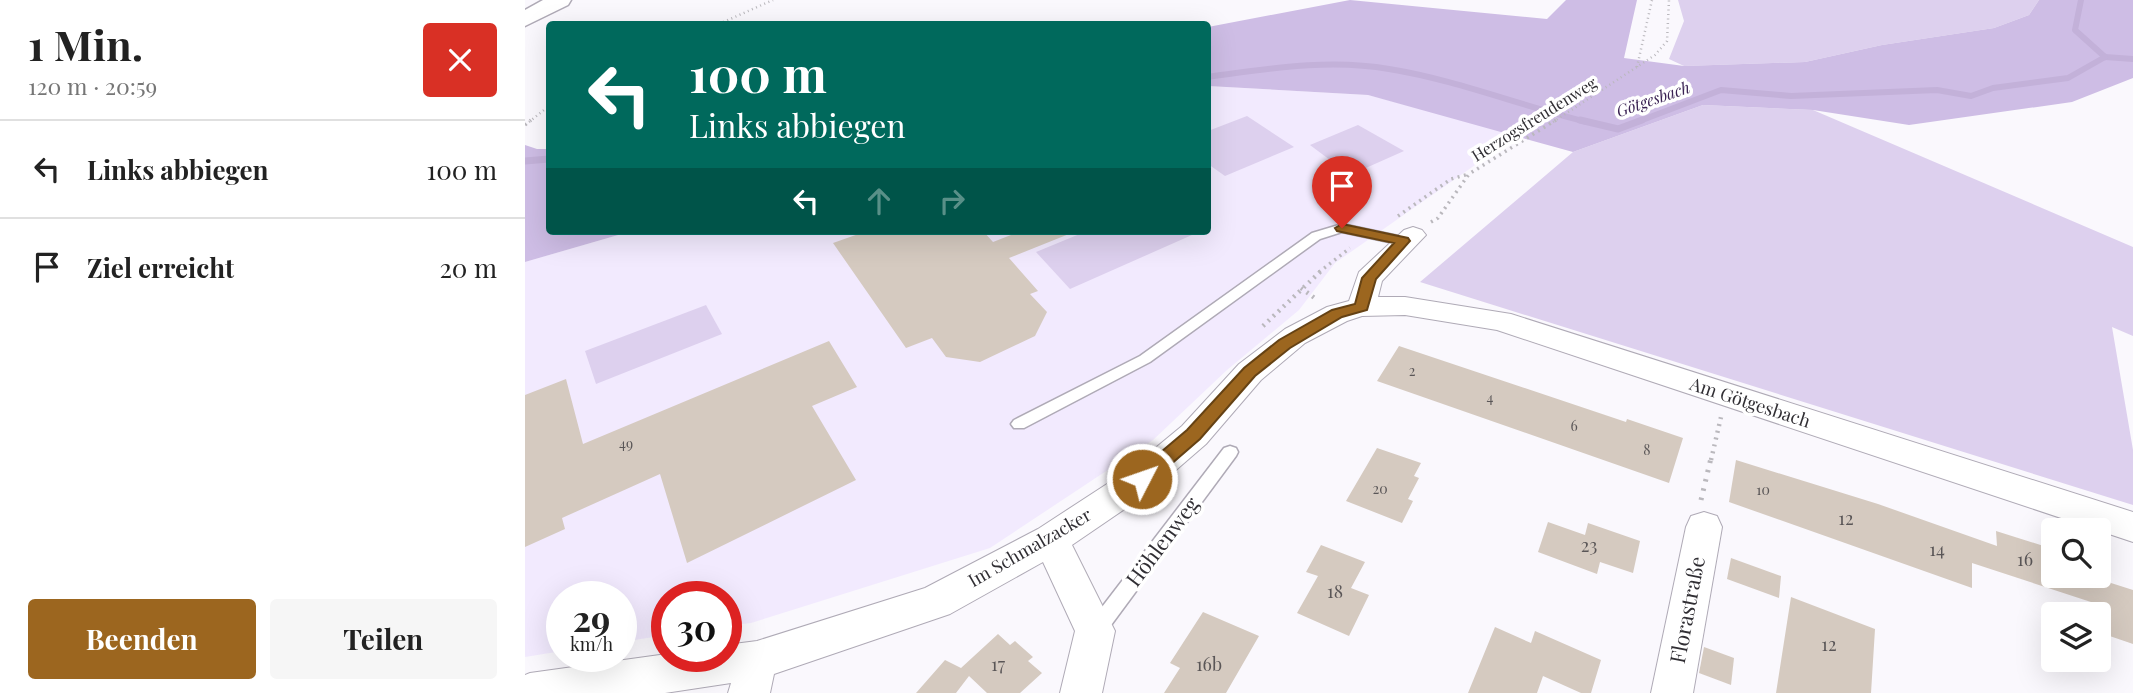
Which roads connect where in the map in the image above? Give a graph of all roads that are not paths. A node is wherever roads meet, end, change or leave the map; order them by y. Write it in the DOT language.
graph roads {
  1 [pos="560,0"];
  2 [pos="525,19"];
  3 [pos="1408,238"];
  4 [pos="1361,307"];
  5 [pos="1019,424"];
  6 [pos="1230,452"];
  7 [pos="1704,527"];
  8 [pos="2133,527"];
  9 [pos="1051,540"];
  10 [pos="1095,631"];
  11 [pos="753,676"];
  12 [pos="530,693"];
  13 [pos="1081,693"];
  14 [pos="1672,693"];
  1 -- 2 [label="main road"];
  3 -- 4 [label="street"];
  3 -- 5 [label="lane"];
  4 -- 8 [label="street, Am Götgesbach"];
  4 -- 9 [label="street, Im Schmalzacker"];
  6 -- 10 [label="lane, Höhlenweg"];
  7 -- 14 [label="street, Florastraße"];
  9 -- 10 [label="street"];
  9 -- 11 [label="street, Im Schmalzacker"];
  10 -- 13 [label="street, Höhlenweg"];
  11 -- 12 [label="street, Im Schmalzacker"];
}
